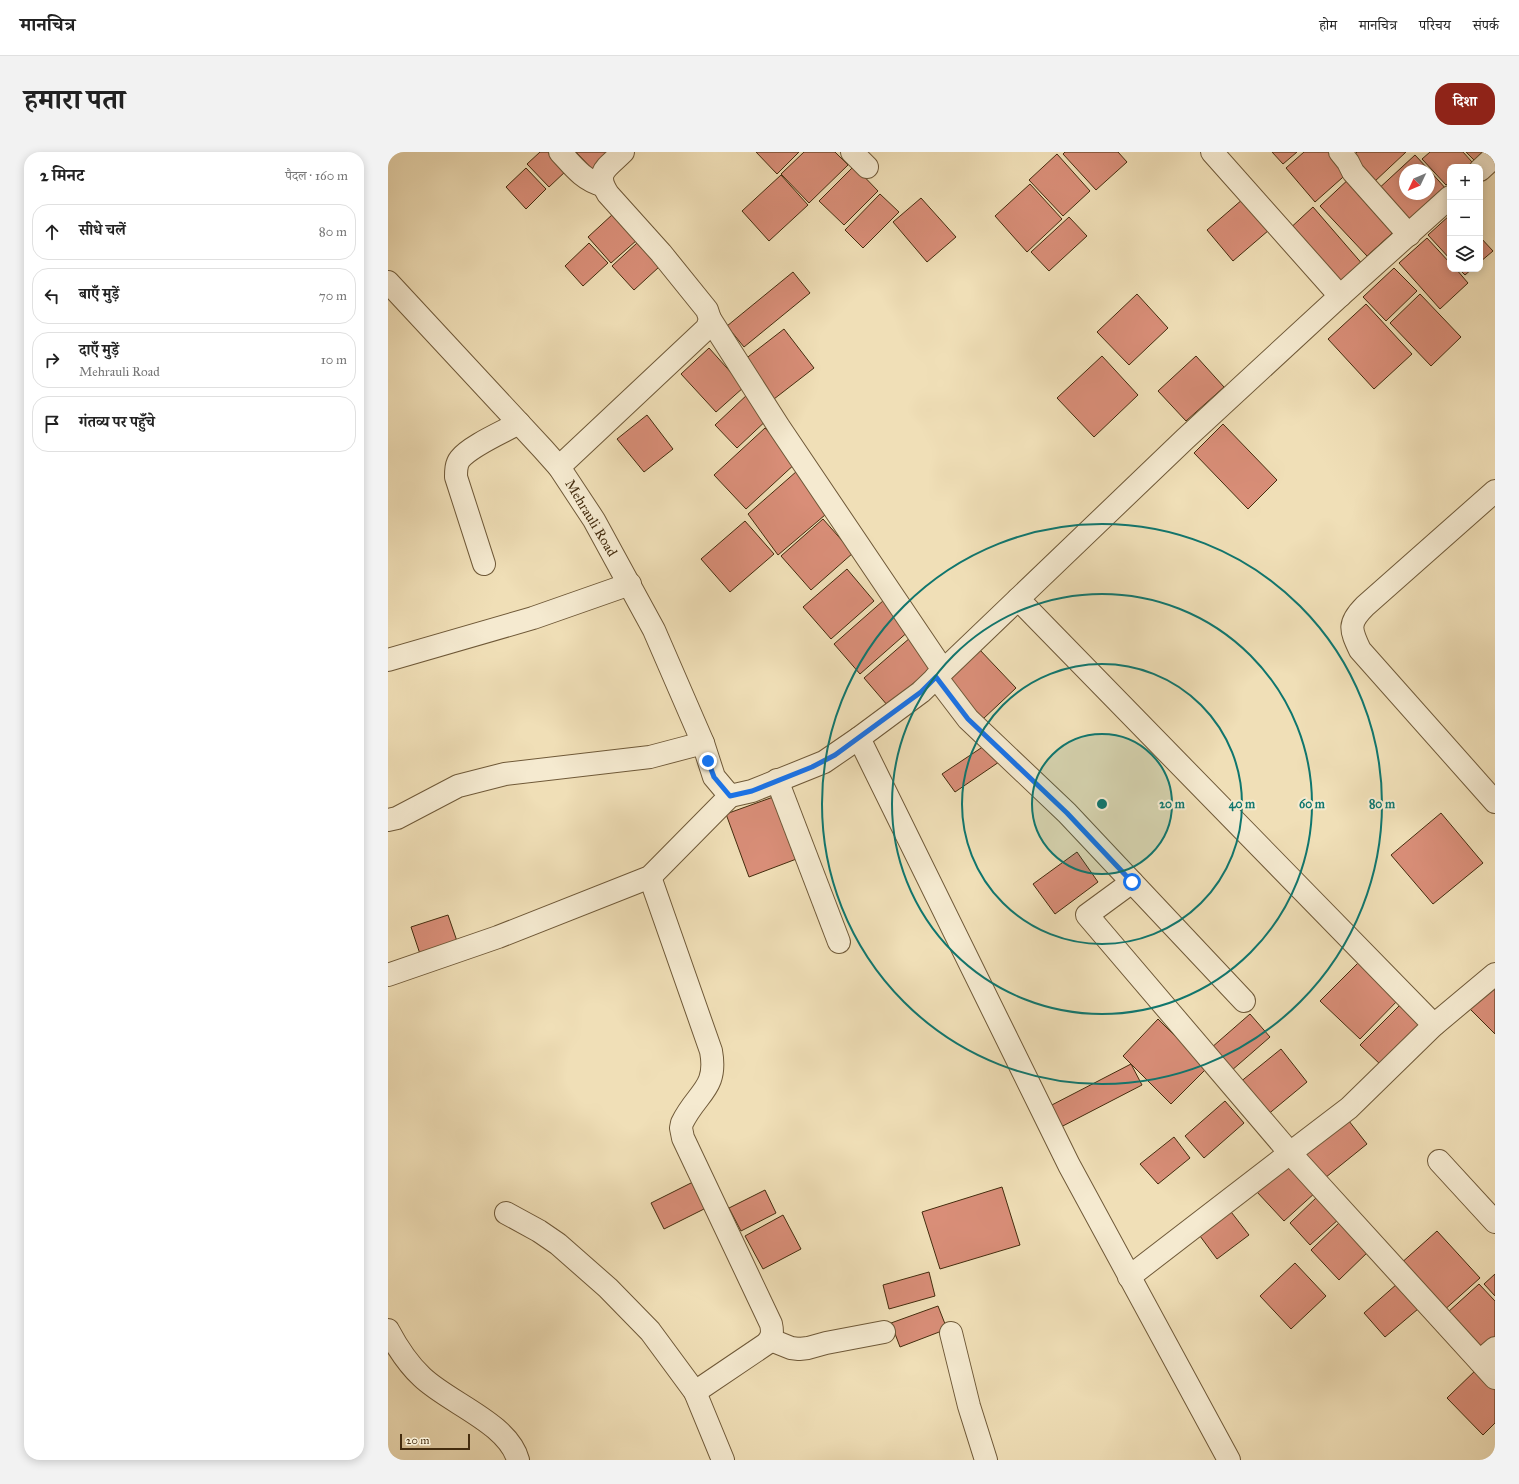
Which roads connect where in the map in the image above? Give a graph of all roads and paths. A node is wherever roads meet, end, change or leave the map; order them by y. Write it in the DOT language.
graph roads {
  1 [pos="560,152"];
  2 [pos="622,152"];
  3 [pos="852,152"];
  4 [pos="1212,152"];
  5 [pos="1340,152"];
  6 [pos="1495,156"];
  7 [pos="867,167"];
  8 [pos="1483,167"];
  9 [pos="602,185"];
  10 [pos="1447,200"];
  11 [pos="1409,235"];
  12 [pos="388,282"];
  13 [pos="1340,296"];
  14 [pos="710,319"];
  15 [pos="519,423"];
  16 [pos="559,467"];
  17 [pos="1495,491"];
  18 [pos="484,564"];
  19 [pos="630,584"];
  20 [pos="1018,599"];
  21 [pos="388,660"];
  22 [pos="940,674"];
  23 [pos="859,738"];
  24 [pos="703,743"];
  25 [pos="777,780"];
  26 [pos="730,796"];
  27 [pos="1495,802"];
  28 [pos="388,820"];
  29 [pos="650,877"];
  30 [pos="1132,882"];
  31 [pos="839,942"];
  32 [pos="1495,974"];
  33 [pos="388,975"];
  34 [pos="1244,1001"];
  35 [pos="1434,1025"];
  36 [pos="1290,1153"];
  37 [pos="1439,1161"];
  38 [pos="506,1213"];
  39 [pos="1495,1222"];
  40 [pos="1129,1277"];
  41 [pos="388,1330"];
  42 [pos="884,1332"];
  43 [pos="951,1333"];
  44 [pos="771,1340"];
  45 [pos="1488,1355"];
  46 [pos="1495,1378"];
  47 [pos="695,1392"];
  48 [pos="518,1460"];
  49 [pos="723,1460"];
  50 [pos="986,1460"];
  51 [pos="1228,1460"];
  1 -- 9 [label="street"];
  2 -- 9 [label="street"];
  3 -- 7 [label="street"];
  4 -- 13 [label="street"];
  5 -- 11 [label="street"];
  6 -- 8 [label="street"];
  9 -- 14 [label="street"];
  10 -- 11 [label="street"];
  11 -- 13 [label="street"];
  12 -- 15 [label="street, Mehrauli Road"];
  13 -- 20 [label="street"];
  14 -- 16 [label="street"];
  14 -- 22 [label="street"];
  15 -- 16 [label="street, Mehrauli Road"];
  15 -- 18 [label="street"];
  16 -- 19 [label="street, Mehrauli Road"];
  17 -- 27 [label="street"];
  19 -- 21 [label="street"];
  19 -- 24 [label="street, Mehrauli Road"];
  20 -- 22 [label="street"];
  20 -- 35 [label="street"];
  22 -- 23 [label="street"];
  22 -- 30 [label="street"];
  23 -- 25 [label="street"];
  23 -- 40 [label="street"];
  24 -- 26 [label="street, Mehrauli Road"];
  24 -- 28 [label="street"];
  25 -- 26 [label="street"];
  25 -- 31 [label="street"];
  26 -- 29 [label="street"];
  29 -- 33 [label="street"];
  29 -- 44 [label="street"];
  30 -- 34 [label="street"];
  30 -- 36 [label="street"];
  32 -- 35 [label="street"];
  35 -- 36 [label="street"];
  36 -- 40 [label="street"];
  36 -- 45 [label="street"];
  37 -- 39 [label="street"];
  38 -- 47 [label="street"];
  40 -- 51 [label="street"];
  41 -- 48 [label="street"];
  42 -- 44 [label="street"];
  43 -- 50 [label="street"];
  44 -- 47 [label="street"];
  45 -- 46 [label="street"];
  47 -- 49 [label="street"];
}
